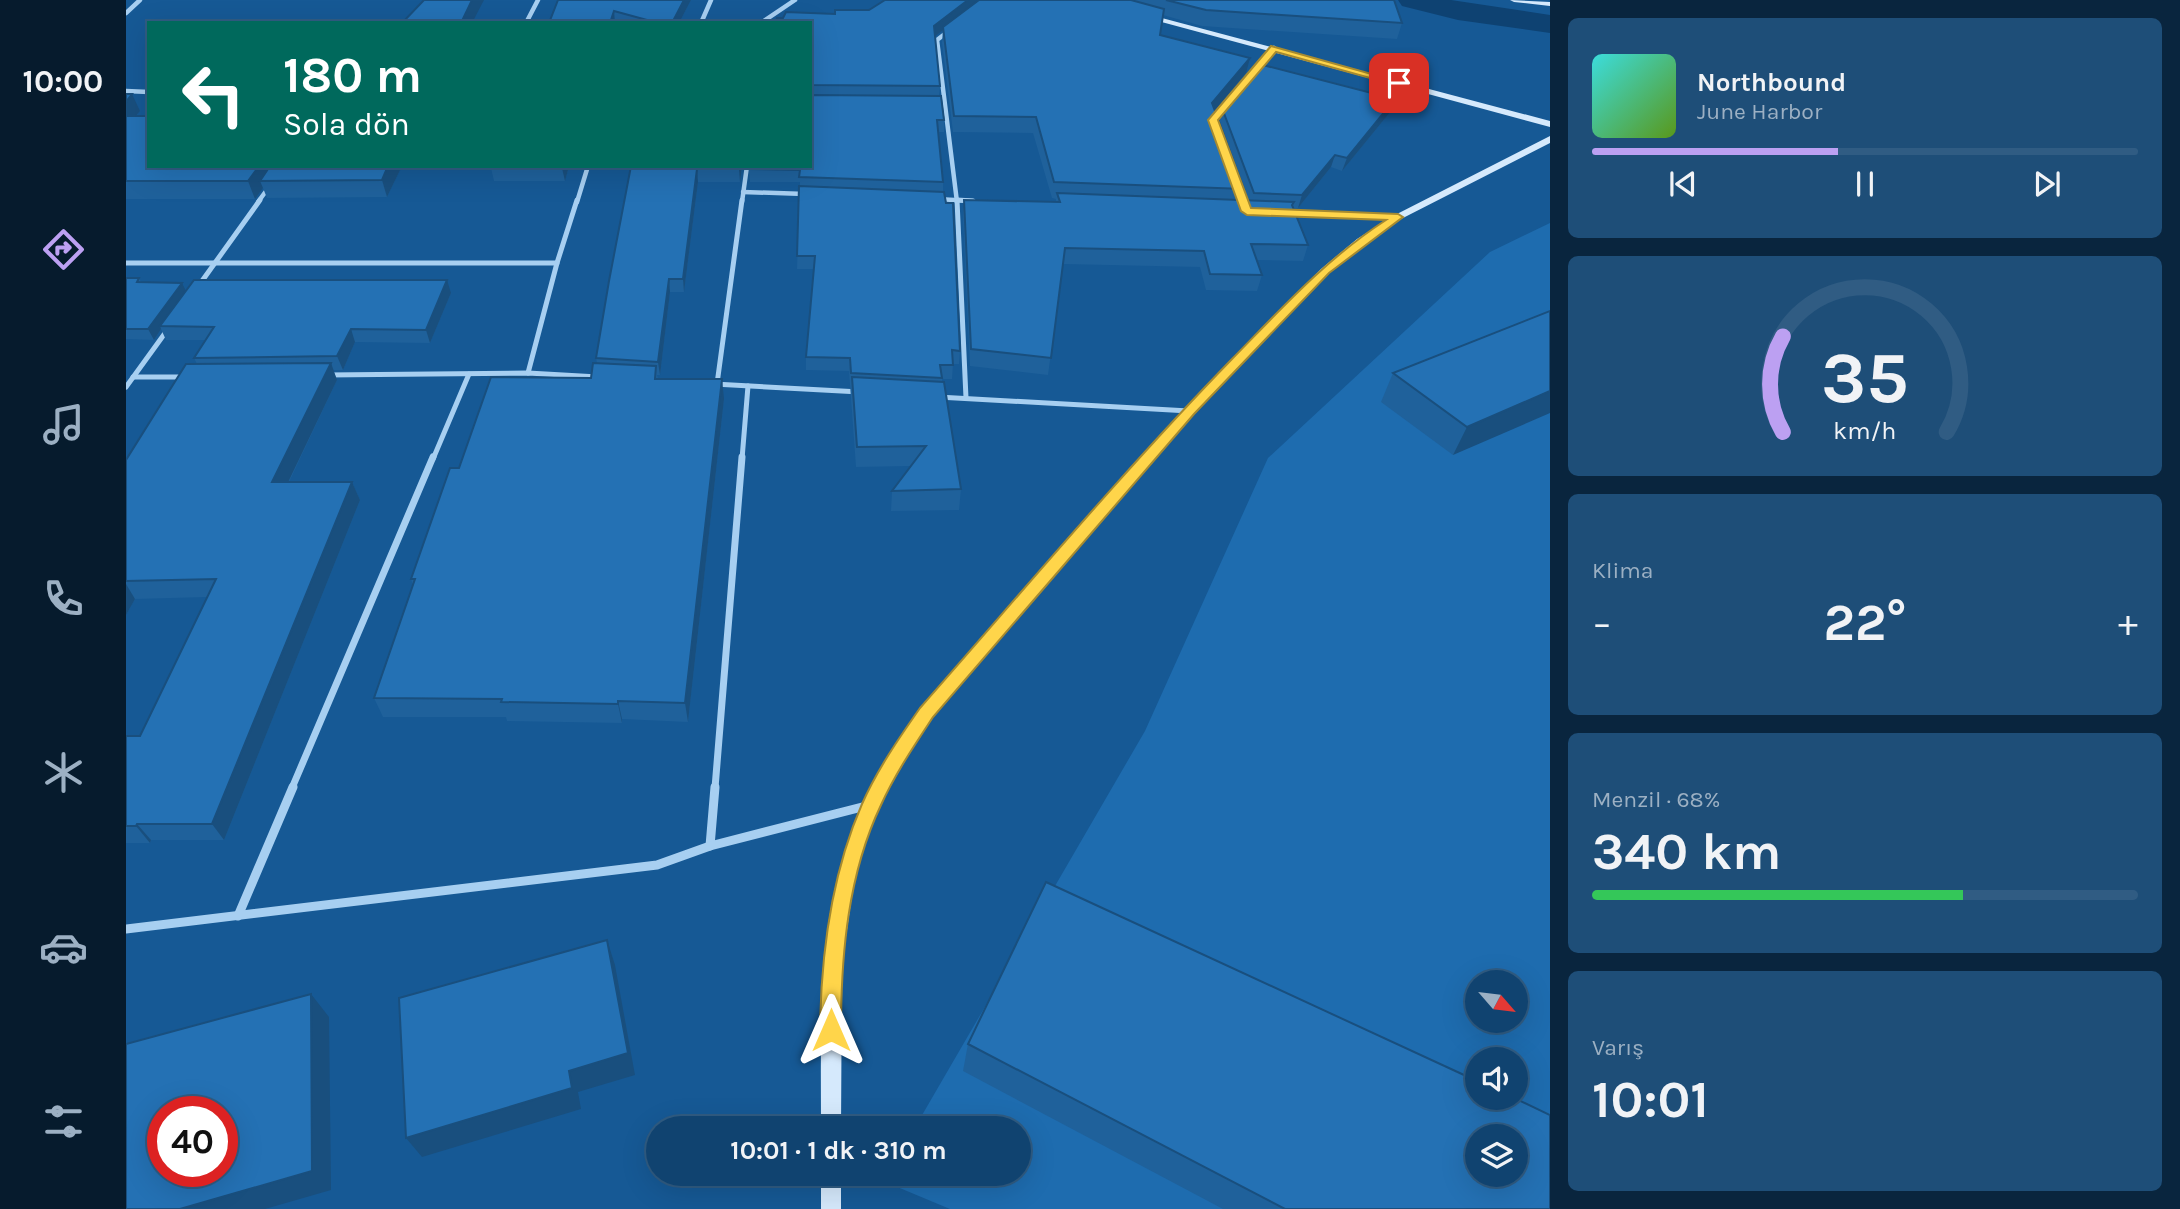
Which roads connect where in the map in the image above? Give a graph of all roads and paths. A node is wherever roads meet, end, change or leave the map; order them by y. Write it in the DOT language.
graph roads {
  1 [pos="140,0"];
  2 [pos="538,0"];
  3 [pos="711,0"];
  4 [pos="795,0"];
  5 [pos="1514,0"];
  6 [pos="1550,4"];
  7 [pos="127,12"];
  8 [pos="1141,14"];
  9 [pos="527,21"];
  10 [pos="702,21"];
  11 [pos="764,21"];
  12 [pos="958,24"];
  13 [pos="1274,48"];
  14 [pos="1248,79"];
  15 [pos="126,92"];
  16 [pos="147,92"];
  17 [pos="931,103"];
  18 [pos="944,103"];
  19 [pos="1550,124"];
  20 [pos="1550,138"];
  21 [pos="588,168"];
  22 [pos="747,168"];
  23 [pos="276,177"];
  24 [pos="743,192"];
  25 [pos="810,194"];
  26 [pos="930,199"];
  27 [pos="957,200"];
  28 [pos="984,201"];
  29 [pos="1274,212"];
  30 [pos="1398,217"];
  31 [pos="215,262"];
  32 [pos="557,262"];
  33 [pos="126,263"];
  34 [pos="193,294"];
  35 [pos="170,325"];
  36 [pos="528,373"];
  37 [pos="469,374"];
  38 [pos="315,376"];
  39 [pos="133,377"];
  40 [pos="189,377"];
  41 [pos="609,378"];
  42 [pos="703,383"];
  43 [pos="717,384"];
  44 [pos="748,386"];
  45 [pos="126,387"];
  46 [pos="871,393"];
  47 [pos="926,396"];
  48 [pos="967,398"];
  49 [pos="1189,411"];
  50 [pos="871,805"];
  51 [pos="710,846"];
  52 [pos="238,916"];
  53 [pos="126,929"];
  54 [pos="831,1116"];
  55 [pos="831,1186"];
  56 [pos="831,1209"];
  1 -- 7 [label="street"];
  2 -- 9 [label="street"];
  3 -- 10 [label="street"];
  4 -- 11 [label="street"];
  5 -- 6 [label="street"];
  8 -- 13 [label="street"];
  12 -- 18 [label="street"];
  13 -- 14 [label="street"];
  13 -- 19 [label="street"];
  15 -- 16 [label="street"];
  17 -- 18 [label="street"];
  18 -- 27 [label="street"];
  20 -- 30 [label="street"];
  21 -- 32 [label="street"];
  22 -- 24 [label="street"];
  23 -- 31 [label="street"];
  24 -- 25 [label="street"];
  24 -- 43 [label="street"];
  26 -- 27 [label="street"];
  27 -- 28 [label="street"];
  27 -- 48 [label="street"];
  29 -- 30 [label="street"];
  30 -- 49 [label="street"];
  31 -- 32 [label="street"];
  31 -- 33 [label="street"];
  31 -- 34 [label="street"];
  32 -- 36 [label="street"];
  35 -- 39 [label="street"];
  36 -- 37 [label="street"];
  36 -- 41 [label="street"];
  37 -- 38 [label="street"];
  37 -- 52 [label="street"];
  39 -- 40 [label="street"];
  39 -- 45 [label="street"];
  42 -- 43 [label="street"];
  43 -- 44 [label="street"];
  44 -- 46 [label="street"];
  44 -- 51 [label="street"];
  47 -- 48 [label="street"];
  48 -- 49 [label="street"];
  49 -- 50 [label="street"];
  50 -- 51 [label="street"];
  50 -- 54 [label="street"];
  51 -- 52 [label="street"];
  52 -- 53 [label="street"];
  55 -- 56 [label="street"];
}
